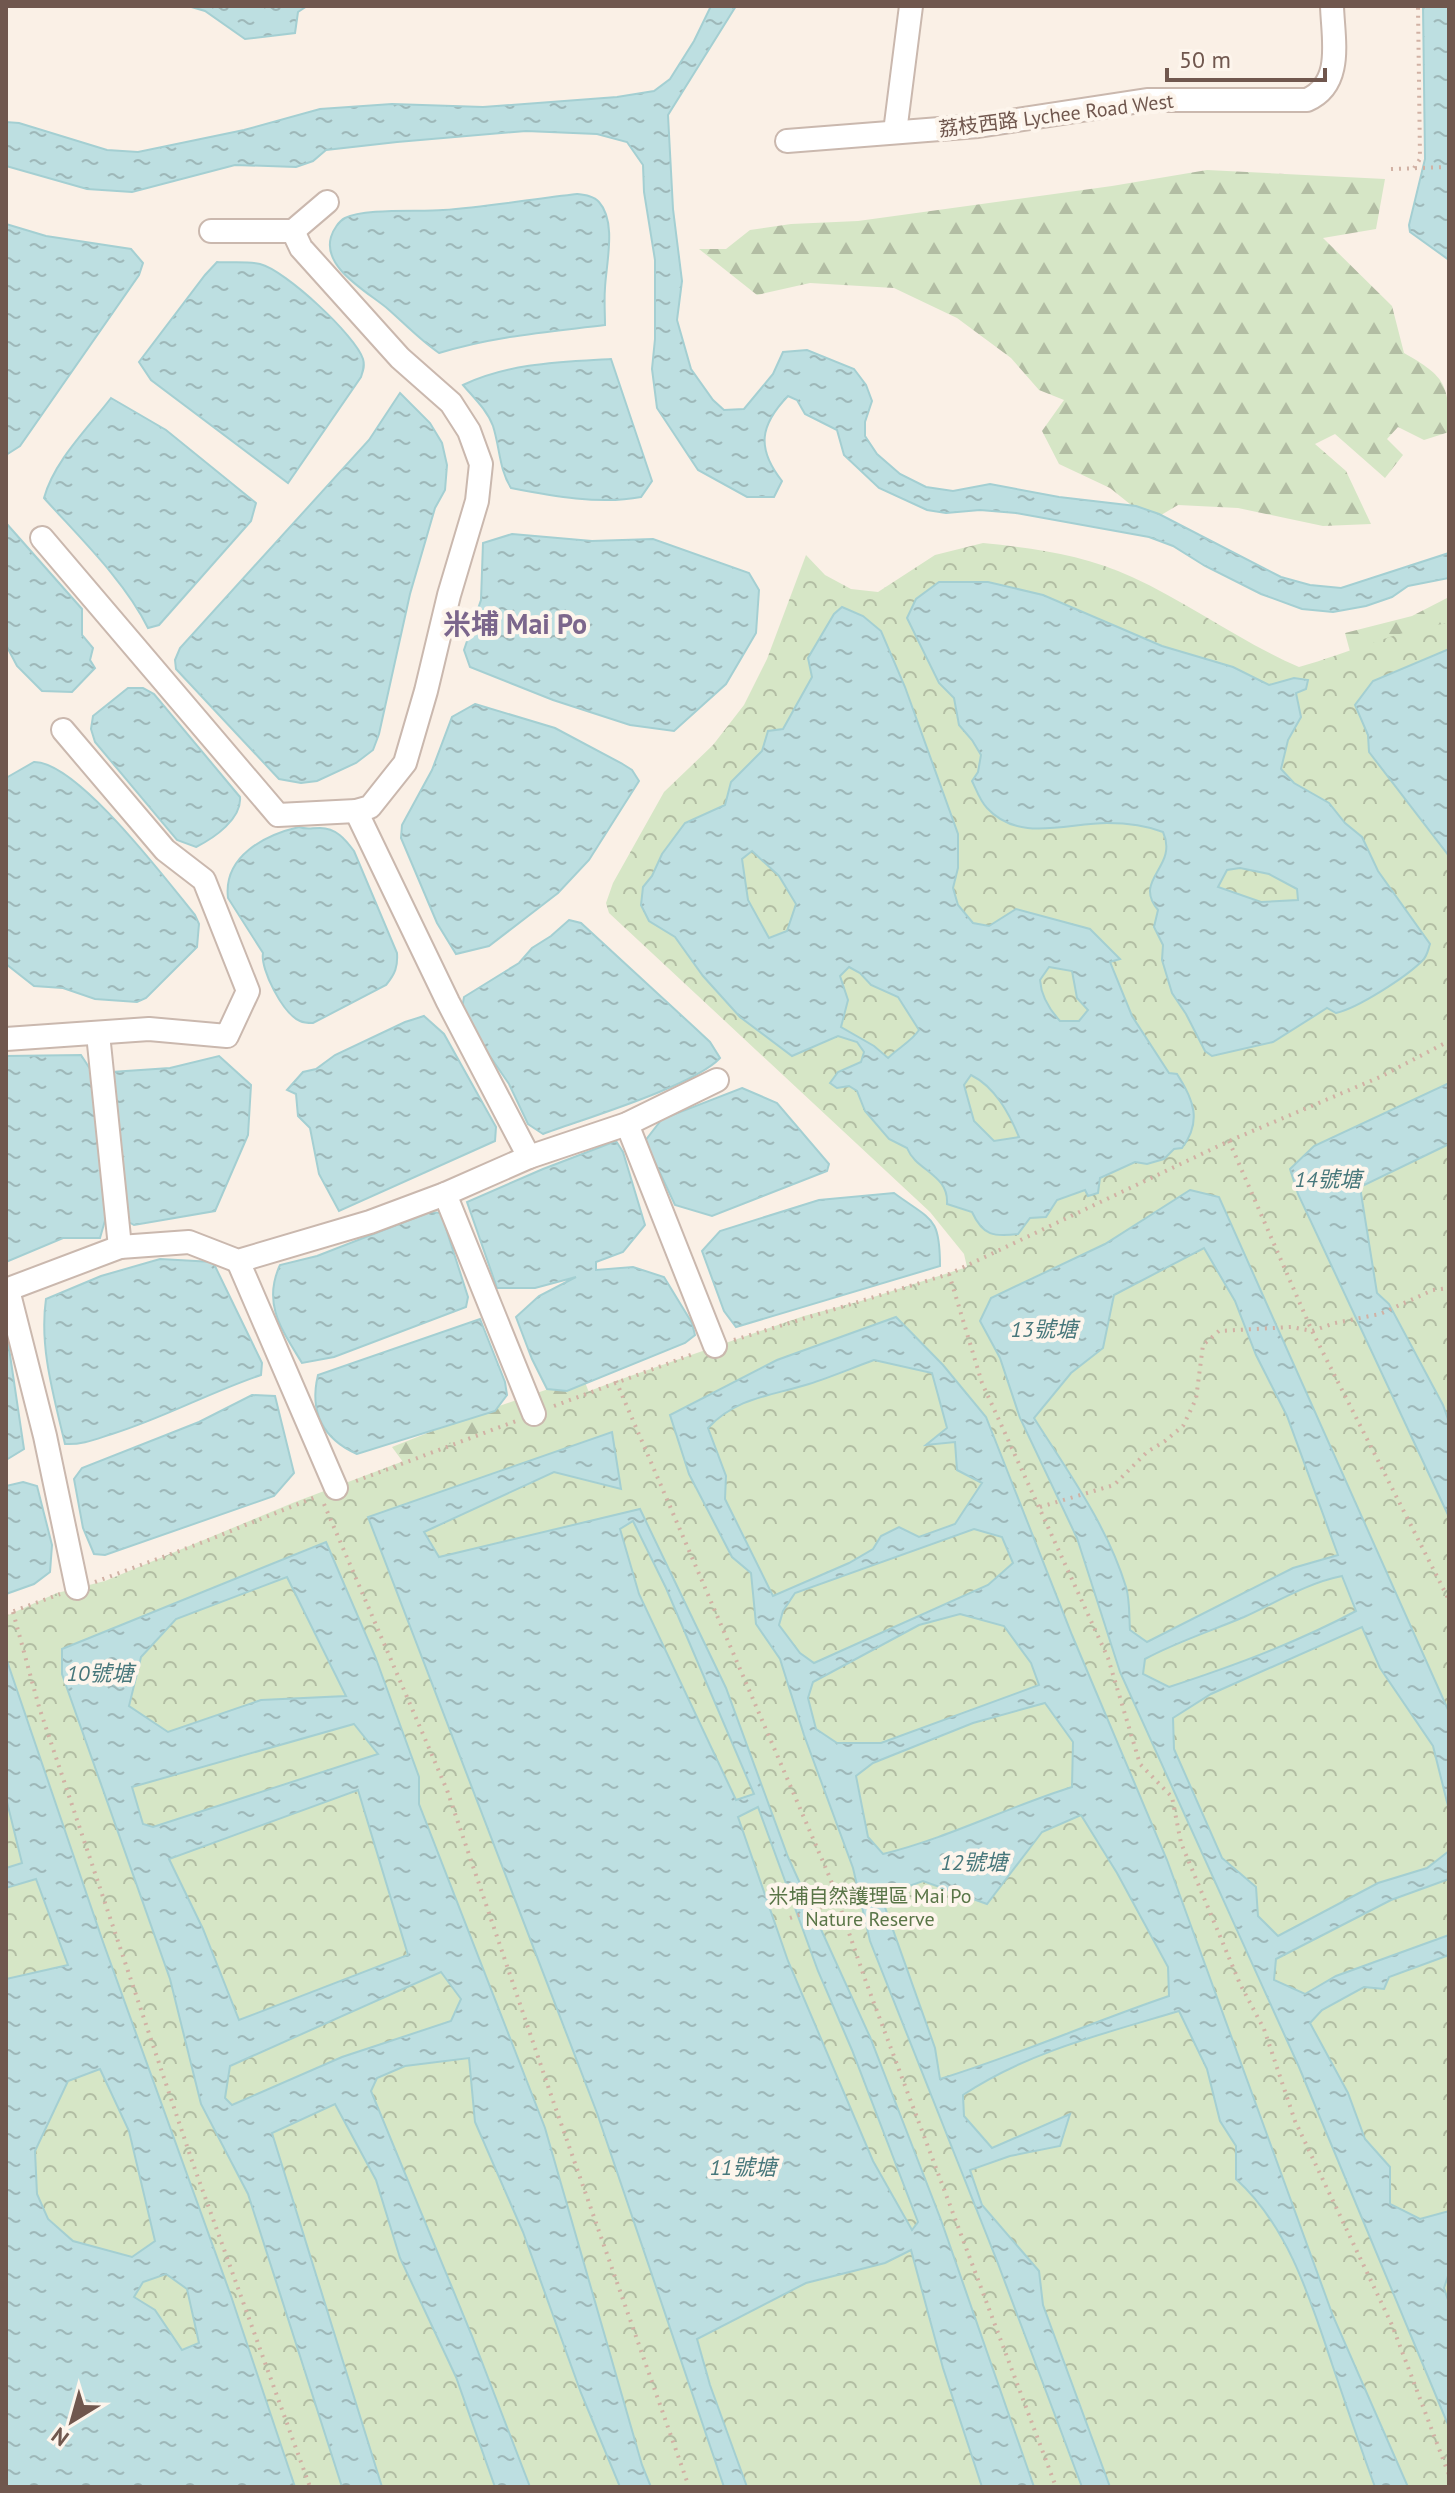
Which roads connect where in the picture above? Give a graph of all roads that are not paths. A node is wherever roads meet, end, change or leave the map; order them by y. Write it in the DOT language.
graph roads {
  1 [pos="911,6"];
  2 [pos="1332,6"];
  3 [pos="895,132"];
  4 [pos="787,141"];
  5 [pos="327,202"];
  6 [pos="211,231"];
  7 [pos="293,231"];
  8 [pos="42,538"];
  9 [pos="63,730"];
  10 [pos="356,811"];
  11 [pos="98,1034"];
  12 [pos="6,1039"];
  13 [pos="717,1080"];
  14 [pos="627,1124"];
  15 [pos="529,1157"];
  16 [pos="445,1194"];
  17 [pos="120,1247"];
  18 [pos="238,1261"];
  19 [pos="7,1290"];
  20 [pos="715,1346"];
  21 [pos="534,1414"];
  22 [pos="328,1491"];
  23 [pos="77,1588"];
  1 -- 3 [label="street"];
  2 -- 3 [label="street, 荔枝西路 Lychee Road West"];
  3 -- 4 [label="street, 荔枝西路 Lychee Road West"];
  5 -- 7 [label="street"];
  6 -- 7 [label="street"];
  7 -- 10 [label="street"];
  8 -- 10 [label="street"];
  9 -- 11 [label="street"];
  10 -- 15 [label="street"];
  11 -- 12 [label="street"];
  11 -- 17 [label="street"];
  13 -- 14 [label="street"];
  14 -- 15 [label="street"];
  14 -- 20 [label="street"];
  15 -- 16 [label="street"];
  16 -- 18 [label="street"];
  16 -- 21 [label="street"];
  17 -- 18 [label="street"];
  17 -- 19 [label="street"];
  18 -- 22 [label="street"];
  19 -- 23 [label="street"];
}
